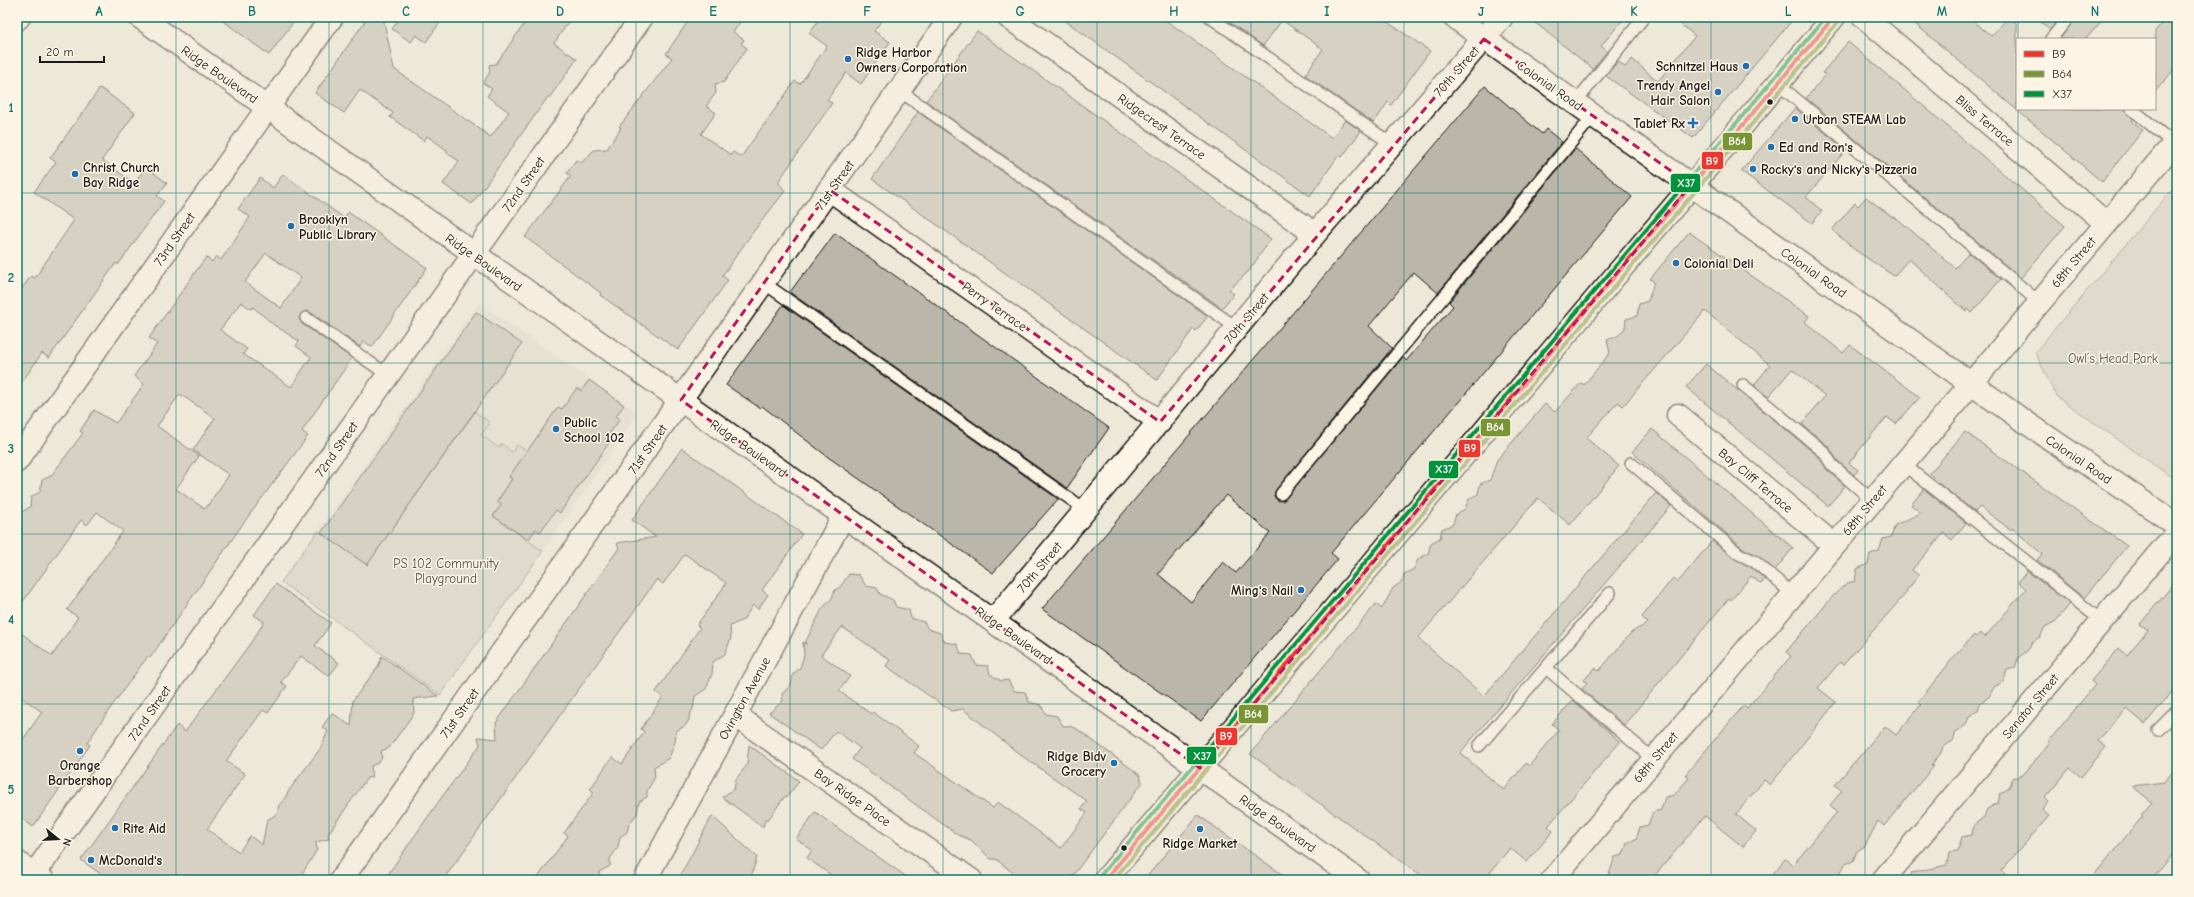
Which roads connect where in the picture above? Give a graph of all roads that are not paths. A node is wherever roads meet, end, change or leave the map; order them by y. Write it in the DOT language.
graph roads {
  1 [pos="140,17"];
  2 [pos="332,17"];
  3 [pos="642,17"];
  4 [pos="951,17"];
  5 [pos="1008,17"];
  6 [pos="1210,17"];
  7 [pos="1454,17"];
  8 [pos="1502,17"];
  9 [pos="1644,17"];
  10 [pos="1834,17"];
  11 [pos="1864,17"];
  12 [pos="2069,17"];
  13 [pos="2052,38"];
  14 [pos="1484,39"];
  15 [pos="1778,84"];
  16 [pos="900,90"];
  17 [pos="1575,103"];
  18 [pos="268,108"];
  19 [pos="2133,110"];
  20 [pos="1593,116"];
  21 [pos="2175,142"];
  22 [pos="1393,145"];
  23 [pos="1691,185"];
  24 [pos="830,190"];
  25 [pos="2106,223"];
  26 [pos="1315,234"];
  27 [pos="473,254"];
  28 [pos="764,283"];
  29 [pos="2039,302"];
  30 [pos="306,318"];
  31 [pos="1238,328"];
  32 [pos="388,375"];
  33 [pos="1971,383"];
  34 [pos="1743,385"];
  35 [pos="681,400"];
  36 [pos="1678,415"];
  37 [pos="1160,422"];
  38 [pos="17,461"];
  39 [pos="1631,463"];
  40 [pos="1903,464"];
  41 [pos="1281,494"];
  42 [pos="1872,500"];
  43 [pos="1086,510"];
  44 [pos="844,515"];
  45 [pos="2177,525"];
  46 [pos="2177,532"];
  47 [pos="1834,545"];
  48 [pos="1610,593"];
  49 [pos="1793,594"];
  50 [pos="993,621"];
  51 [pos="2102,621"];
  52 [pos="1546,668"];
  53 [pos="2177,711"];
  54 [pos="735,715"];
  55 [pos="2158,730"];
  56 [pos="1479,746"];
  57 [pos="1653,759"];
  58 [pos="1200,768"];
  59 [pos="31,874"];
  60 [pos="341,880"];
  61 [pos="645,880"];
  62 [pos="971,880"];
  63 [pos="1105,880"];
  64 [pos="1358,880"];
  65 [pos="1552,880"];
  66 [pos="1883,880"];
  1 -- 18 [label="street, Ridge Boulevard"];
  2 -- 18 [label="street, 73rd Street"];
  3 -- 27 [label="street, 72nd Street"];
  4 -- 16 [label="street, 71st Street"];
  5 -- 26 [label="street, Ridgecrest Terrace"];
  6 -- 22 [label="lane"];
  7 -- 14 [label="street, Colonial Road"];
  8 -- 14 [label="street, 70th Street"];
  9 -- 17 [label="lane"];
  10 -- 15 [label="street"];
  11 -- 25 [label="street, Bliss Terrace"];
  12 -- 13 [label="lane"];
  14 -- 17 [label="street, Colonial Road"];
  14 -- 22 [label="street, 70th Street"];
  15 -- 23 [label="street"];
  15 -- 29 [label="lane"];
  16 -- 24 [label="street, 71st Street"];
  16 -- 31 [label="lane"];
  17 -- 20 [label="street, Colonial Road"];
  18 -- 27 [label="street, Ridge Boulevard"];
  18 -- 38 [label="street, 73rd Street"];
  19 -- 21 [label="lane"];
  20 -- 23 [label="street, Colonial Road"];
  20 -- 41 [label="lane"];
  21 -- 25 [label="street, 68th Street"];
  22 -- 26 [label="street, 70th Street"];
  23 -- 33 [label="street, Colonial Road"];
  23 -- 58 [label="street"];
  24 -- 28 [label="street, 71st Street"];
  24 -- 37 [label="street, Perry Terrace"];
  25 -- 29 [label="street, 68th Street"];
  26 -- 31 [label="street, 70th Street"];
  27 -- 32 [label="street, 72nd Street"];
  27 -- 35 [label="street, Ridge Boulevard"];
  28 -- 35 [label="street, 71st Street"];
  28 -- 43 [label="lane"];
  29 -- 33 [label="street, 68th Street"];
  30 -- 32 [label="lane"];
  31 -- 37 [label="street, 70th Street"];
  32 -- 59 [label="street, 72nd Street"];
  33 -- 40 [label="street, 68th Street"];
  33 -- 45 [label="street, Colonial Road"];
  34 -- 42 [label="lane"];
  35 -- 44 [label="street, Ridge Boulevard"];
  35 -- 60 [label="street, 71st Street"];
  36 -- 47 [label="street, Bay Cliff Terrace"];
  37 -- 43 [label="street, 70th Street"];
  39 -- 49 [label="lane"];
  40 -- 42 [label="street, 68th Street"];
  40 -- 51 [label="lane"];
  42 -- 47 [label="street, 68th Street"];
  43 -- 50 [label="street, 70th Street"];
  44 -- 50 [label="street, Ridge Boulevard"];
  44 -- 54 [label="street, Ovington Avenue"];
  46 -- 51 [label="street, Senator Street"];
  47 -- 49 [label="street, 68th Street"];
  48 -- 52 [label="lane"];
  49 -- 57 [label="street, 68th Street"];
  50 -- 58 [label="street, Ridge Boulevard"];
  51 -- 66 [label="street, Senator Street"];
  52 -- 56 [label="lane"];
  52 -- 57 [label="lane"];
  53 -- 55 [label="lane"];
  54 -- 61 [label="street, Ovington Avenue"];
  54 -- 62 [label="street, Bay Ridge Place"];
  57 -- 65 [label="street, 68th Street"];
  58 -- 63 [label="street"];
  58 -- 64 [label="street, Ridge Boulevard"];
}
